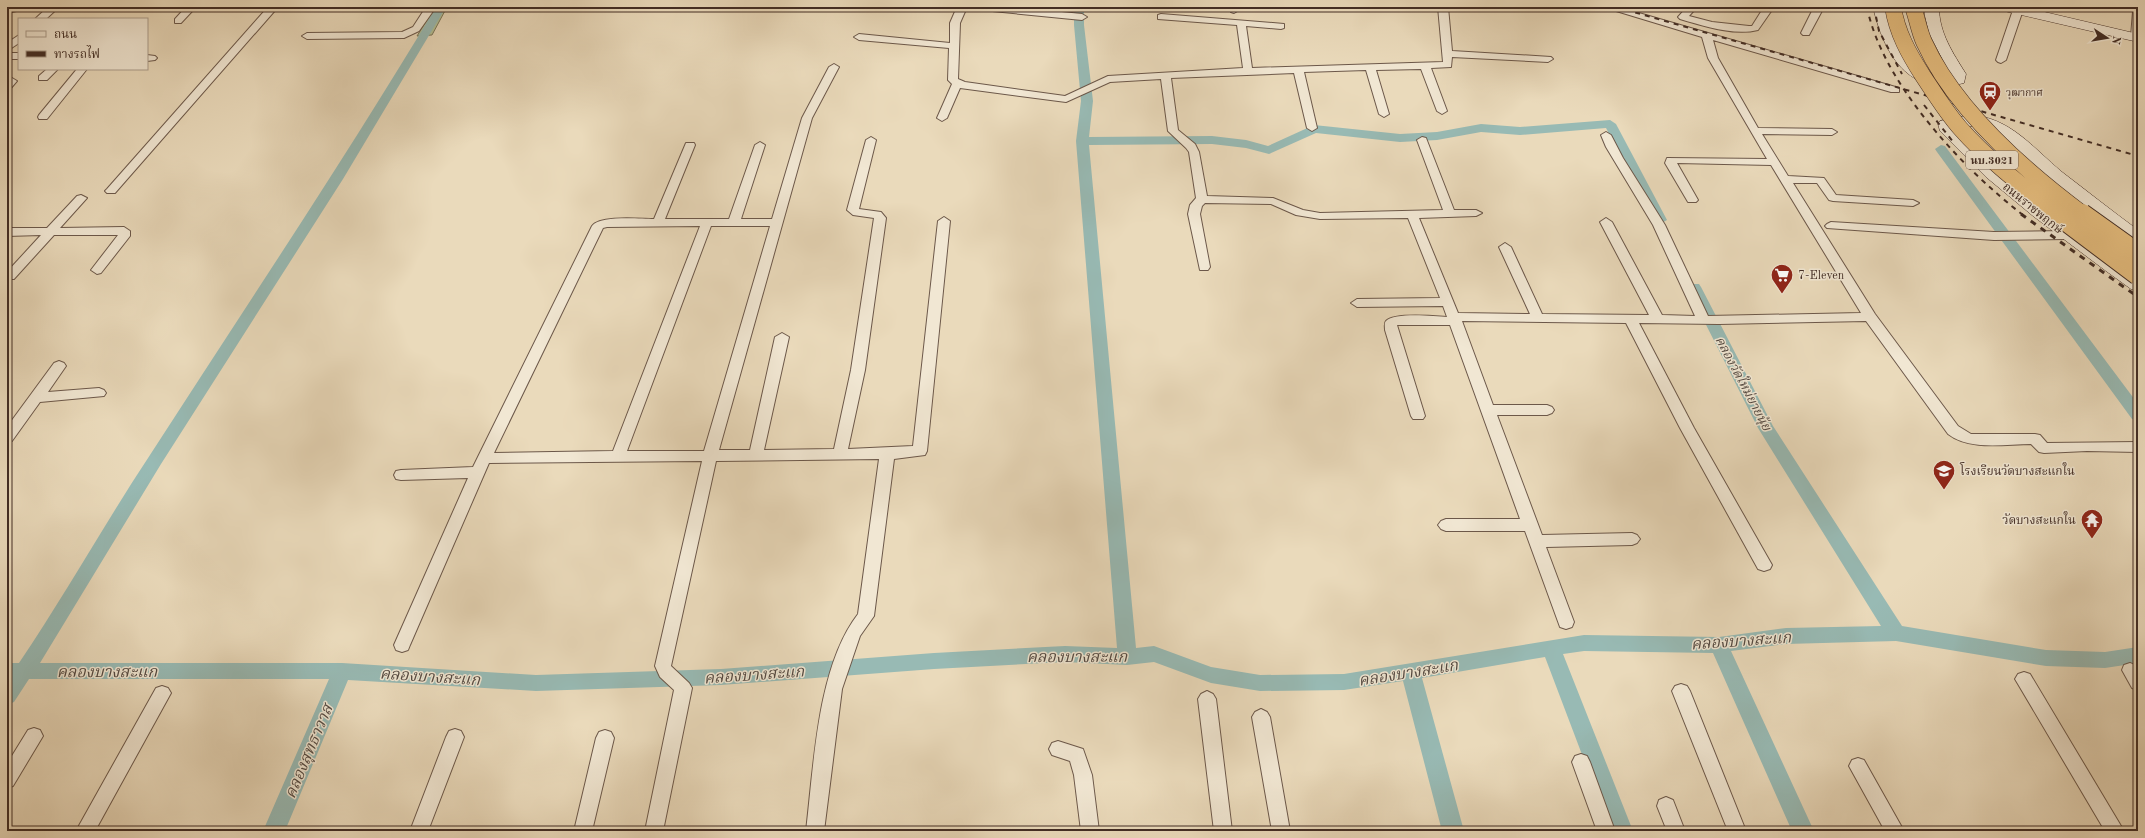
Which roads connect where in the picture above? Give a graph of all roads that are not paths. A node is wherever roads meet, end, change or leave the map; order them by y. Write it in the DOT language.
graph roads {
  1 [pos="21,7"];
  2 [pos="54,7"];
  3 [pos="191,7"];
  4 [pos="273,7"];
  5 [pos="431,7"];
  6 [pos="962,7"];
  7 [pos="982,7"];
  8 [pos="1443,7"];
  9 [pos="1608,7"];
  10 [pos="1692,7"];
  11 [pos="1769,7"];
  12 [pos="1819,7"];
  13 [pos="1880,7"];
  14 [pos="1893,7"];
  15 [pos="1913,7"];
  16 [pos="1932,7"];
  17 [pos="2014,8"];
  18 [pos="7,10"];
  19 [pos="2138,11"];
  20 [pos="1082,17"];
  21 [pos="1160,17"];
  22 [pos="41,18"];
  23 [pos="178,21"];
  24 [pos="2138,21"];
  25 [pos="1241,24"];
  26 [pos="1281,26"];
  27 [pos="1806,33"];
  28 [pos="307,36"];
  29 [pos="859,37"];
  30 [pos="1707,37"];
  31 [pos="2137,38"];
  32 [pos="18,39"];
  33 [pos="954,46"];
  34 [pos="7,48"];
  35 [pos="1447,54"];
  36 [pos="7,56"];
  37 [pos="18,56"];
  38 [pos="1548,59"];
  39 [pos="2001,60"];
  40 [pos="834,67"];
  41 [pos="1425,67"];
  42 [pos="1370,68"];
  43 [pos="52,70"];
  44 [pos="81,70"];
  45 [pos="1298,70"];
  46 [pos="1248,71"];
  47 [pos="1166,75"];
  48 [pos="43,78"];
  49 [pos="960,84"];
  50 [pos="1895,90"];
  51 [pos="1442,112"];
  52 [pos="1384,114"];
  53 [pos="43,117"];
  54 [pos="942,118"];
  55 [pos="1312,128"];
  56 [pos="1755,131"];
  57 [pos="1832,132"];
  58 [pos="1606,134"];
  59 [pos="871,140"];
  60 [pos="1422,140"];
  61 [pos="690,145"];
  62 [pos="760,145"];
  63 [pos="1774,162"];
  64 [pos="1784,179"];
  65 [pos="111,191"];
  66 [pos="81,198"];
  67 [pos="1202,200"];
  68 [pos="1692,200"];
  69 [pos="1913,204"];
  70 [pos="1476,213"];
  71 [pos="1450,214"];
  72 [pos="1413,216"];
  73 [pos="944,221"];
  74 [pos="707,222"];
  75 [pos="734,222"];
  76 [pos="778,222"];
  77 [pos="1606,222"];
  78 [pos="658,223"];
  79 [pos="1831,226"];
  80 [pos="7,232"];
  81 [pos="49,232"];
  82 [pos="2066,235"];
  83 [pos="2138,238"];
  84 [pos="1505,247"];
  85 [pos="2138,254"];
  86 [pos="1204,267"];
  87 [pos="97,270"];
  88 [pos="2138,275"];
  89 [pos="10,276"];
  90 [pos="2138,285"];
  91 [pos="1448,302"];
  92 [pos="1357,303"];
  93 [pos="1870,317"];
  94 [pos="1538,318"];
  95 [pos="1454,319"];
  96 [pos="1630,319"];
  97 [pos="1658,319"];
  98 [pos="1710,320"];
  99 [pos="782,337"];
  100 [pos="59,366"];
  101 [pos="99,393"];
  102 [pos="37,397"];
  103 [pos="1488,410"];
  104 [pos="1547,410"];
  105 [pos="1418,416"];
  106 [pos="7,437"];
  107 [pos="2138,447"];
  108 [pos="840,454"];
  109 [pos="887,454"];
  110 [pos="756,455"];
  111 [pos="710,456"];
  112 [pos="618,457"];
  113 [pos="484,458"];
  114 [pos="478,472"];
  115 [pos="402,475"];
  116 [pos="1446,525"];
  117 [pos="1530,525"];
  118 [pos="1632,538"];
  119 [pos="1536,541"];
  120 [pos="1764,565"];
  121 [pos="1566,622"];
  122 [pos="402,645"];
  123 [pos="2024,679"];
  124 [pos="1681,691"];
  125 [pos="162,693"];
  126 [pos="1207,699"];
  127 [pos="1261,717"];
  128 [pos="34,736"];
  129 [pos="455,737"];
  130 [pos="605,738"];
  131 [pos="1058,749"];
  132 [pos="1581,762"];
  133 [pos="1858,766"];
  134 [pos="7,780"];
  135 [pos="1666,806"];
  136 [pos="85,831"];
  137 [pos="419,831"];
  138 [pos="583,831"];
  139 [pos="654,831"];
  140 [pos="815,831"];
  141 [pos="1090,831"];
  142 [pos="1223,831"];
  143 [pos="1281,831"];
  144 [pos="1606,831"];
  145 [pos="1676,831"];
  146 [pos="1736,831"];
  147 [pos="1895,831"];
  148 [pos="2115,831"];
  1 -- 18 [label="street"];
  2 -- 22 [label="street"];
  3 -- 23 [label="street"];
  4 -- 65 [label="street"];
  5 -- 28 [label="street"];
  6 -- 33 [label="street"];
  7 -- 20 [label="street"];
  8 -- 35 [label="street"];
  9 -- 30 [label="street"];
  10 -- 11 [label="street"];
  12 -- 27 [label="street"];
  13 -- 16 [label="main road"];
  14 -- 88 [label="main road, ถนนราชพฤกษ์ / นบ.3021, bridge"];
  15 -- 85 [label="main road, นบ.3021, bridge"];
  17 -- 31 [label="main road"];
  17 -- 39 [label="street"];
  19 -- 24 [label="street"];
  21 -- 25 [label="street"];
  24 -- 31 [label="street"];
  25 -- 26 [label="street"];
  25 -- 46 [label="street"];
  29 -- 33 [label="street"];
  30 -- 50 [label="street"];
  30 -- 56 [label="street"];
  32 -- 34 [label="street"];
  33 -- 49 [label="street"];
  35 -- 38 [label="street"];
  35 -- 41 [label="street"];
  36 -- 37 [label="street"];
  40 -- 76 [label="street"];
  41 -- 42 [label="street"];
  41 -- 51 [label="street"];
  42 -- 45 [label="street"];
  42 -- 52 [label="street"];
  43 -- 48 [label="street"];
  44 -- 53 [label="street"];
  45 -- 46 [label="street"];
  45 -- 55 [label="street"];
  46 -- 47 [label="street"];
  47 -- 49 [label="street"];
  47 -- 67 [label="street"];
  49 -- 54 [label="street"];
  56 -- 57 [label="street"];
  56 -- 63 [label="street"];
  58 -- 98 [label="street"];
  59 -- 108 [label="street"];
  60 -- 71 [label="street"];
  61 -- 78 [label="street"];
  62 -- 75 [label="street"];
  63 -- 64 [label="street"];
  63 -- 68 [label="street"];
  64 -- 69 [label="street"];
  64 -- 93 [label="street"];
  66 -- 81 [label="street"];
  67 -- 72 [label="street"];
  67 -- 86 [label="street"];
  70 -- 71 [label="street"];
  71 -- 72 [label="street"];
  72 -- 91 [label="street"];
  73 -- 109 [label="street"];
  74 -- 75 [label="street"];
  74 -- 78 [label="street"];
  74 -- 112 [label="street"];
  75 -- 76 [label="street"];
  76 -- 111 [label="street"];
  77 -- 97 [label="street"];
  78 -- 113 [label="street"];
  79 -- 82 [label="street"];
  80 -- 81 [label="street"];
  81 -- 87 [label="street"];
  81 -- 89 [label="street"];
  82 -- 83 [label="main road, ถนนราชพฤกษ์ / นบ.3021"];
  82 -- 90 [label="main road, ถนนราชพฤกษ์ / นบ.3021"];
  84 -- 94 [label="street"];
  91 -- 92 [label="street"];
  91 -- 95 [label="street"];
  93 -- 98 [label="street"];
  93 -- 107 [label="street"];
  94 -- 95 [label="street"];
  94 -- 96 [label="street"];
  95 -- 103 [label="street"];
  95 -- 105 [label="street"];
  96 -- 97 [label="street"];
  96 -- 120 [label="street"];
  97 -- 98 [label="street"];
  99 -- 110 [label="street"];
  100 -- 102 [label="street"];
  101 -- 102 [label="street"];
  102 -- 106 [label="street"];
  103 -- 104 [label="street"];
  103 -- 117 [label="street"];
  108 -- 109 [label="street"];
  108 -- 110 [label="street"];
  109 -- 140 [label="street"];
  110 -- 111 [label="street"];
  111 -- 112 [label="street"];
  111 -- 139 [label="street"];
  112 -- 113 [label="street"];
  113 -- 114 [label="street"];
  114 -- 115 [label="street"];
  114 -- 122 [label="street"];
  116 -- 117 [label="street"];
  117 -- 119 [label="street"];
  118 -- 119 [label="street"];
  119 -- 121 [label="street"];
  123 -- 148 [label="street"];
  124 -- 146 [label="street"];
  125 -- 136 [label="street"];
  126 -- 142 [label="street"];
  127 -- 143 [label="street"];
  128 -- 134 [label="street"];
  129 -- 137 [label="street"];
  130 -- 138 [label="street"];
  131 -- 141 [label="street"];
  132 -- 144 [label="street"];
  133 -- 147 [label="street"];
  135 -- 145 [label="street"];
}
